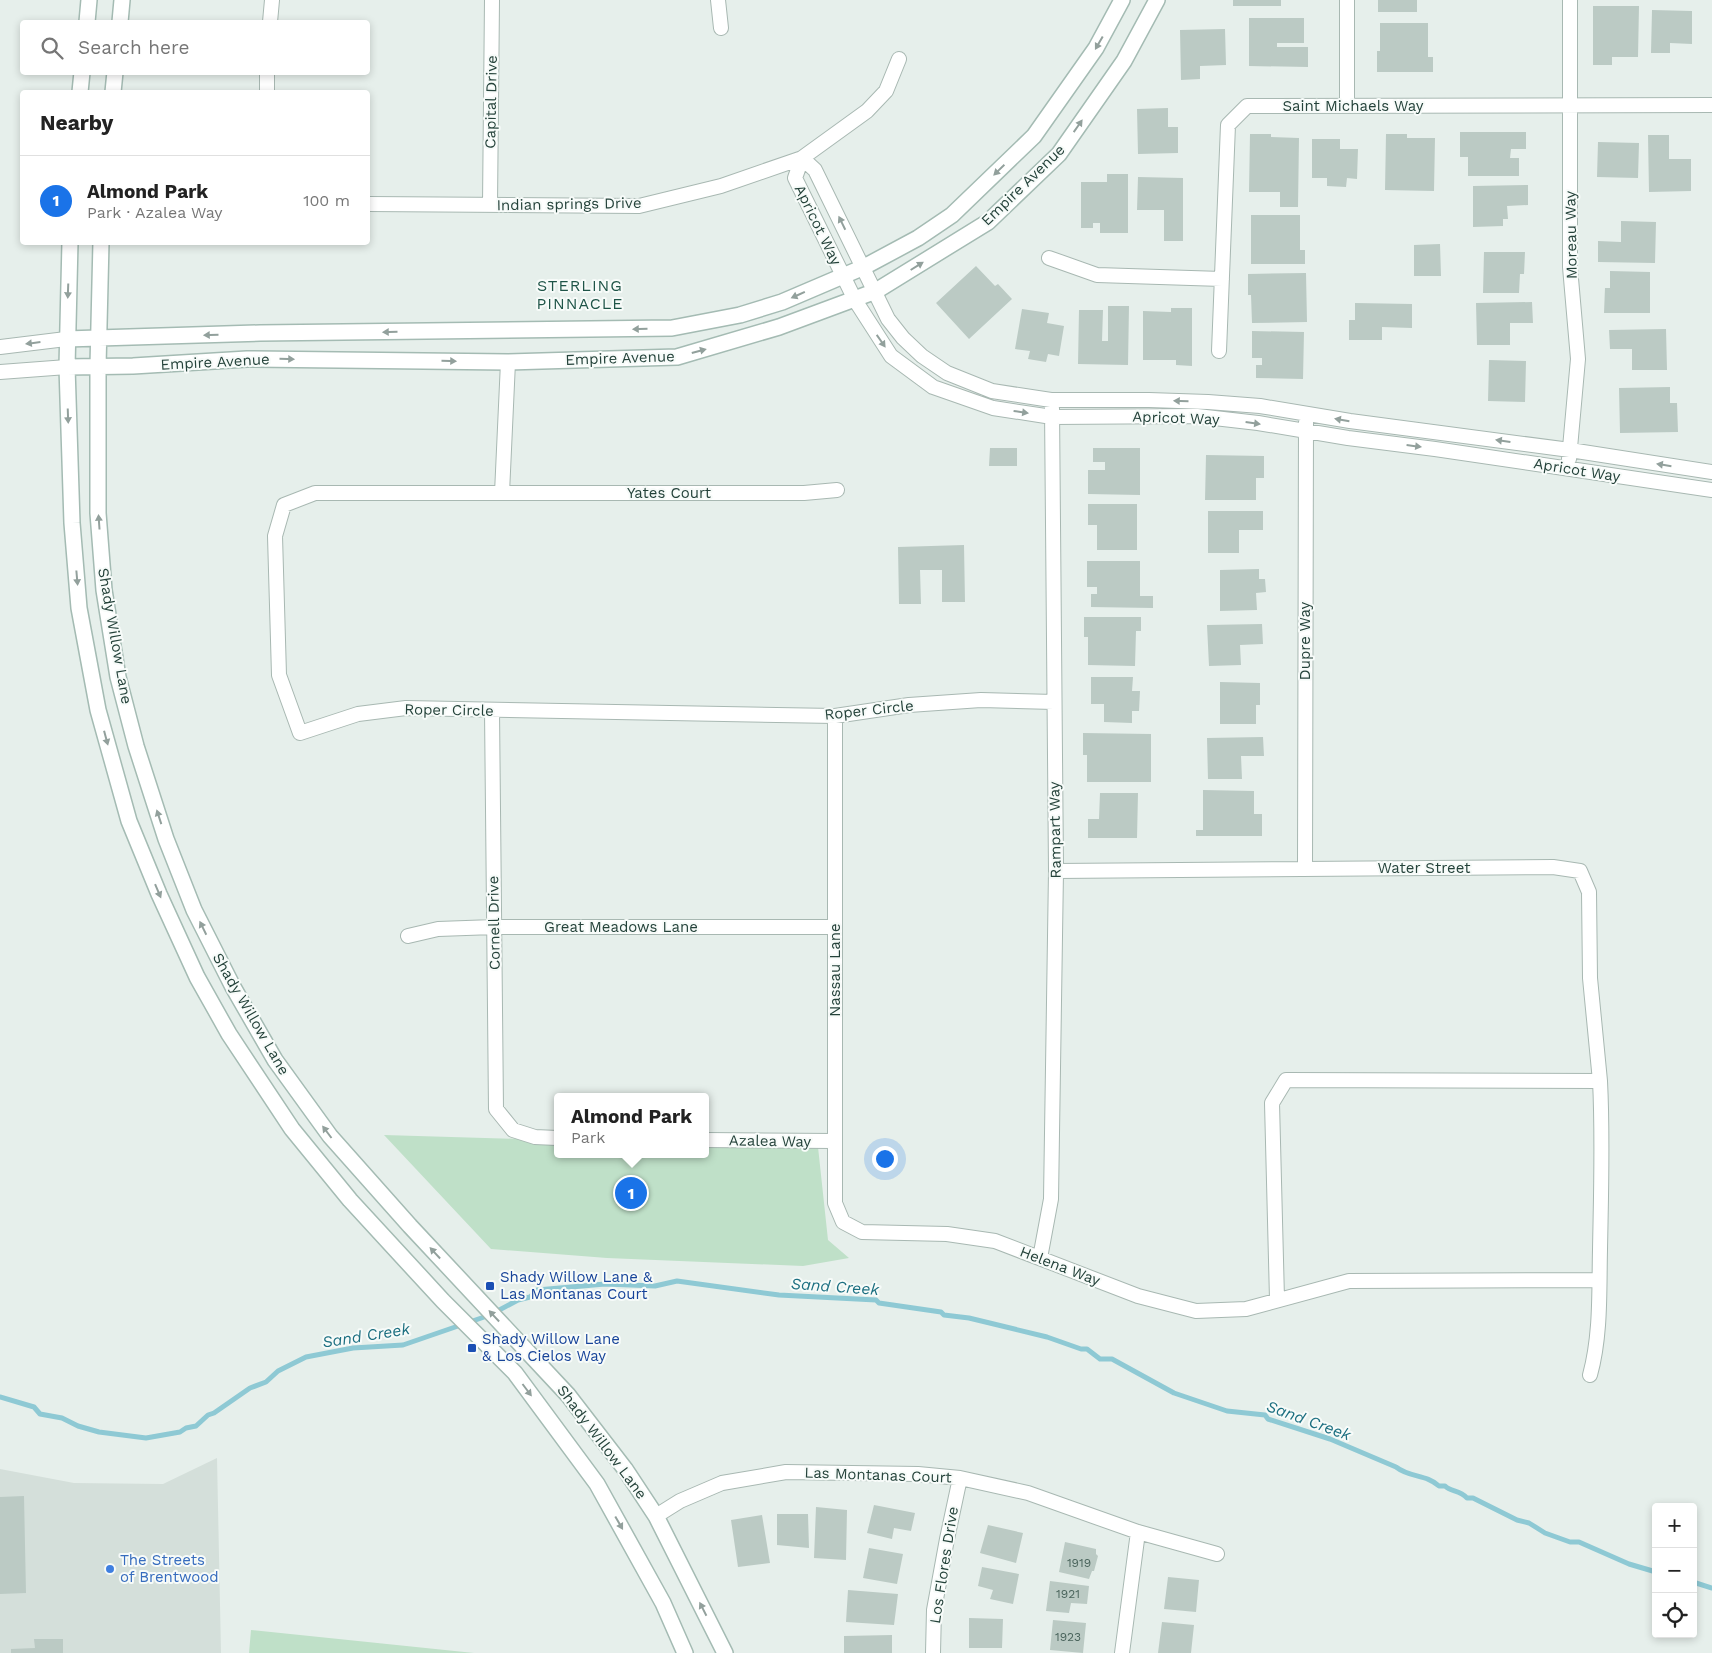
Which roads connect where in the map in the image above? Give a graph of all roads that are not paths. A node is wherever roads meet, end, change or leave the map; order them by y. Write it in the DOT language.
graph roads {
  1 [pos="89,0"];
  2 [pos="122,0"];
  3 [pos="272,0"];
  4 [pos="492,0"];
  5 [pos="718,0"];
  6 [pos="1122,0"];
  7 [pos="1157,0"];
  8 [pos="1346,0"];
  9 [pos="1570,0"];
  10 [pos="87,20"];
  11 [pos="120,20"];
  12 [pos="270,20"];
  13 [pos="721,28"];
  14 [pos="899,59"];
  15 [pos="82,75"];
  16 [pos="115,75"];
  17 [pos="267,75"];
  18 [pos="80,90"];
  19 [pos="113,90"];
  20 [pos="267,90"];
  21 [pos="1712,105"];
  22 [pos="1347,106"];
  23 [pos="1570,106"];
  24 [pos="802,158"];
  25 [pos="370,204"];
  26 [pos="490,205"];
  27 [pos="70,245"];
  28 [pos="101,245"];
  29 [pos="1049,258"];
  30 [pos="864,267"];
  31 [pos="843,276"];
  32 [pos="1222,279"];
  33 [pos="876,291"];
  34 [pos="855,300"];
  35 [pos="66,339"];
  36 [pos="99,339"];
  37 [pos="0,347"];
  38 [pos="1219,351"];
  39 [pos="508,362"];
  40 [pos="98,366"];
  41 [pos="67,367"];
  42 [pos="0,372"];
  43 [pos="1051,400"];
  44 [pos="1306,414"];
  45 [pos="1052,417"];
  46 [pos="1305,431"];
  47 [pos="1570,450"];
  48 [pos="1569,469"];
  49 [pos="1712,472"];
  50 [pos="837,490"];
  51 [pos="1712,490"];
  52 [pos="502,493"];
  53 [pos="1054,702"];
  54 [pos="492,710"];
  55 [pos="835,716"];
  56 [pos="175,863"];
  57 [pos="1305,869"];
  58 [pos="1056,871"];
  59 [pos="150,872"];
  60 [pos="494,927"];
  61 [pos="835,927"];
  62 [pos="408,936"];
  63 [pos="1600,1081"];
  64 [pos="554,1138"];
  65 [pos="709,1140"];
  66 [pos="835,1142"];
  67 [pos="843,1222"];
  68 [pos="1040,1258"];
  69 [pos="1599,1280"];
  70 [pos="1276,1299"];
  71 [pos="1590,1375"];
  72 [pos="960,1478"];
  73 [pos="656,1516"];
  74 [pos="1138,1532"];
  75 [pos="1217,1554"];
  76 [pos="685,1653"];
  77 [pos="725,1653"];
  78 [pos="933,1653"];
  79 [pos="1122,1653"];
  1 -- 10 [label="main road"];
  2 -- 11 [label="main road"];
  3 -- 12 [label="street"];
  4 -- 26 [label="street, Capital Drive"];
  5 -- 13 [label="street"];
  6 -- 30 [label="main road, Empire Avenue, one-way"];
  33 -- 7 [label="main road, Empire Avenue, one-way"];
  8 -- 22 [label="street"];
  9 -- 23 [label="street, Moreau Way"];
  14 -- 24 [label="street, Indian springs Drive"];
  15 -- 18 [label="main road"];
  16 -- 19 [label="main road"];
  17 -- 20 [label="street"];
  21 -- 23 [label="street, Saint Michaels Way"];
  22 -- 23 [label="street, Saint Michaels Way"];
  22 -- 32 [label="street, Saint Michaels Way"];
  23 -- 47 [label="street, Moreau Way"];
  24 -- 26 [label="street, Indian springs Drive"];
  30 -- 24 [label="street, Apricot Way, one-way"];
  24 -- 31 [label="street, Apricot Way"];
  25 -- 26 [label="street, Indian springs Drive"];
  27 -- 35 [label="main road, Shady Willow Lane, one-way"];
  28 -- 36 [label="main road, Shady Willow Lane"];
  29 -- 32 [label="street"];
  30 -- 31 [label="main road, Empire Avenue"];
  30 -- 33 [label="street, Apricot Way"];
  31 -- 34 [label="street, Apricot Way"];
  31 -- 36 [label="main road, Empire Avenue, one-way"];
  32 -- 38 [label="street, Saint Michaels Way"];
  33 -- 34 [label="main road, Empire Avenue"];
  33 -- 43 [label="street, Apricot Way"];
  39 -- 34 [label="main road, Empire Avenue, one-way"];
  34 -- 45 [label="street, Apricot Way, one-way"];
  35 -- 36 [label="main road, Empire Avenue"];
  35 -- 37 [label="street, Empire Avenue, one-way"];
  35 -- 41 [label="main road, Shady Willow Lane"];
  36 -- 40 [label="main road, Shady Willow Lane"];
  40 -- 39 [label="main road, Empire Avenue, one-way"];
  39 -- 52 [label="street"];
  40 -- 41 [label="main road, Empire Avenue"];
  56 -- 40 [label="main road, Shady Willow Lane, one-way"];
  41 -- 42 [label="street, Empire Avenue"];
  41 -- 59 [label="main road, Shady Willow Lane, one-way"];
  44 -- 43 [label="street, Apricot Way, one-way"];
  43 -- 45 [label="street, Rampart Way"];
  44 -- 46 [label="street, Dupre Way"];
  47 -- 44 [label="street, Apricot Way, one-way"];
  45 -- 46 [label="street, Apricot Way, one-way"];
  45 -- 53 [label="street, Rampart Way"];
  46 -- 48 [label="street, Apricot Way, one-way"];
  46 -- 57 [label="street, Dupre Way"];
  47 -- 48 [label="street, Moreau Way"];
  49 -- 47 [label="street, Apricot Way, one-way"];
  48 -- 51 [label="street, Apricot Way"];
  50 -- 52 [label="street, Yates Court"];
  52 -- 54 [label="street, Roper Circle"];
  53 -- 55 [label="street, Roper Circle"];
  53 -- 58 [label="street, Rampart Way"];
  54 -- 55 [label="street, Roper Circle"];
  54 -- 60 [label="street, Cornell Drive"];
  55 -- 61 [label="street, Nassau Lane"];
  56 -- 59 [label="main road"];
  73 -- 56 [label="main road, Shady Willow Lane, one-way"];
  57 -- 58 [label="street, Water Street"];
  57 -- 63 [label="street, Water Street"];
  58 -- 68 [label="street, Rampart Way"];
  59 -- 76 [label="main road, Shady Willow Lane, one-way"];
  60 -- 61 [label="street, Great Meadows Lane"];
  60 -- 62 [label="street, Great Meadows Lane"];
  60 -- 64 [label="street, Cornell Drive"];
  61 -- 66 [label="street, Nassau Lane"];
  63 -- 69 [label="street"];
  63 -- 70 [label="street"];
  65 -- 66 [label="street, Azalea Way"];
  66 -- 67 [label="street, Nassau Lane"];
  67 -- 68 [label="street, Helena Way"];
  68 -- 70 [label="street, Helena Way"];
  69 -- 70 [label="street, Helena Way"];
  69 -- 71 [label="street"];
  72 -- 73 [label="street, Las Montanas Court"];
  72 -- 74 [label="street, Las Montanas Court"];
  72 -- 78 [label="street, Los Flores Drive"];
  77 -- 73 [label="main road, Shady Willow Lane, one-way"];
  74 -- 75 [label="street, Las Montanas Court"];
  74 -- 79 [label="street"];
}
